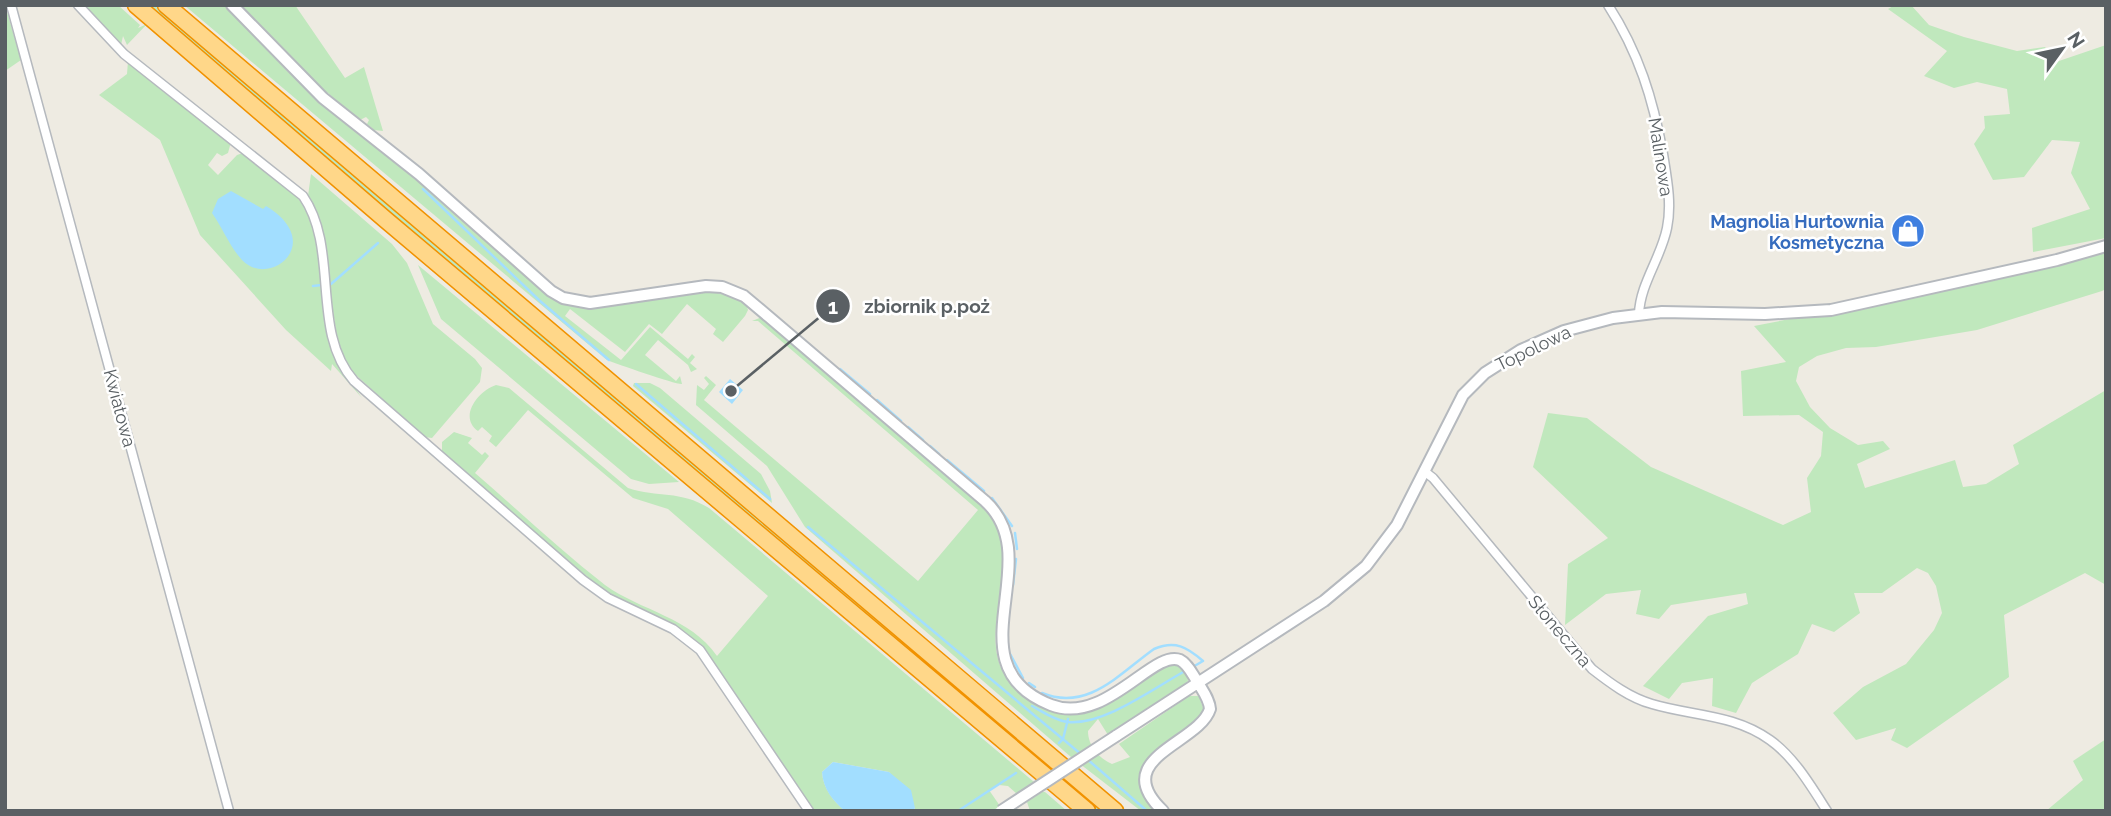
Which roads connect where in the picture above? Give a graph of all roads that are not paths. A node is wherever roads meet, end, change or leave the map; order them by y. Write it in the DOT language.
graph roads {
  1 [pos="11,5"];
  2 [pos="78,5"];
  3 [pos="166,5"];
  4 [pos="232,5"];
  5 [pos="1608,5"];
  6 [pos="137,7"];
  7 [pos="2106,246"];
  8 [pos="1639,314"];
  9 [pos="1424,471"];
  10 [pos="1198,683"];
  11 [pos="229,811"];
  12 [pos="809,811"];
  13 [pos="1001,811"];
  14 [pos="1087,811"];
  15 [pos="1115,811"];
  16 [pos="1163,811"];
  17 [pos="1827,811"];
  1 -- 11 [label="street, Kwiatowa"];
  2 -- 12 [label="street"];
  3 -- 15 [label="highway"];
  4 -- 10 [label="street"];
  5 -- 8 [label="street, Malinowa"];
  6 -- 14 [label="highway"];
  7 -- 8 [label="street, Topolowa"];
  8 -- 9 [label="street, Topolowa"];
  9 -- 10 [label="street, Topolowa"];
  9 -- 17 [label="street, Słoneczna"];
  10 -- 13 [label="street, Topolowa, bridge"];
  10 -- 16 [label="street"];
}
